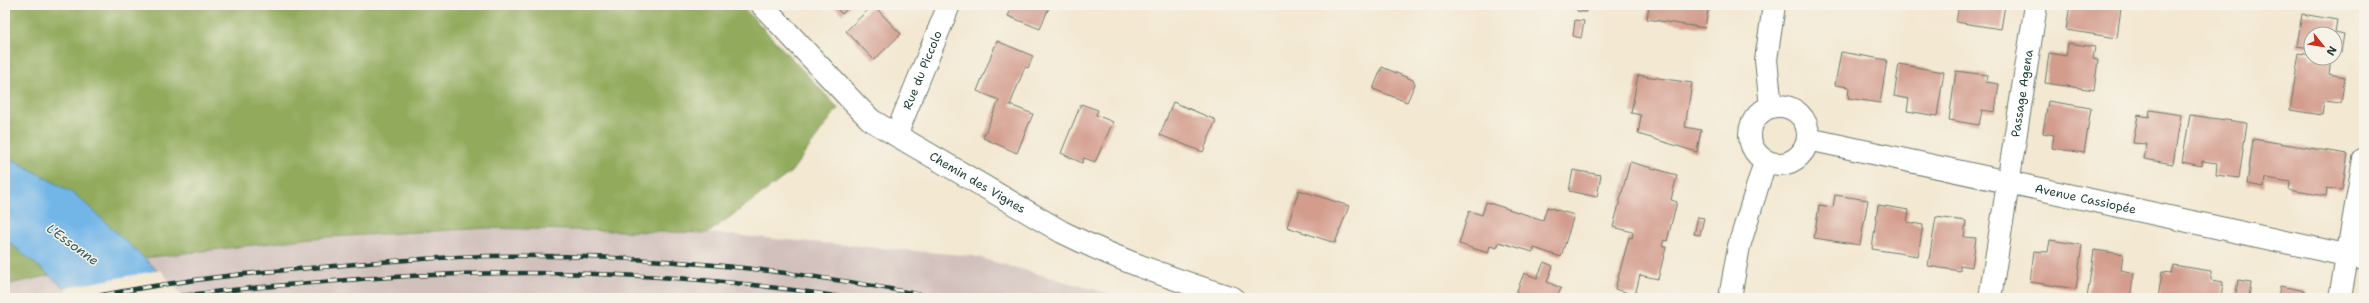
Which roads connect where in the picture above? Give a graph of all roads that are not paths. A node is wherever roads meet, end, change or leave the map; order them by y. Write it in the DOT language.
graph roads {
  1 [pos="762,5"];
  2 [pos="949,5"];
  3 [pos="1774,5"];
  4 [pos="2036,5"];
  5 [pos="1771,107"];
  6 [pos="896,135"];
  7 [pos="1808,140"];
  8 [pos="2364,159"];
  9 [pos="1765,162"];
  10 [pos="2008,183"];
  11 [pos="2356,257"];
  12 [pos="1233,298"];
  13 [pos="1730,298"];
  14 [pos="1990,298"];
  15 [pos="2340,298"];
  1 -- 6 [label="street, Chemin des Vignes"];
  2 -- 6 [label="street, Rue du Piccolo"];
  3 -- 5 [label="street"];
  4 -- 10 [label="street, Passage Agena"];
  5 -- 7 [label="street"];
  5 -- 9 [label="street"];
  6 -- 12 [label="street, Chemin des Vignes"];
  7 -- 9 [label="street"];
  7 -- 10 [label="street, Avenue Cassiopée"];
  8 -- 11 [label="street"];
  9 -- 13 [label="street"];
  10 -- 11 [label="street, Avenue Cassiopée"];
  10 -- 14 [label="street, Passage Agena"];
  11 -- 15 [label="street"];
}
